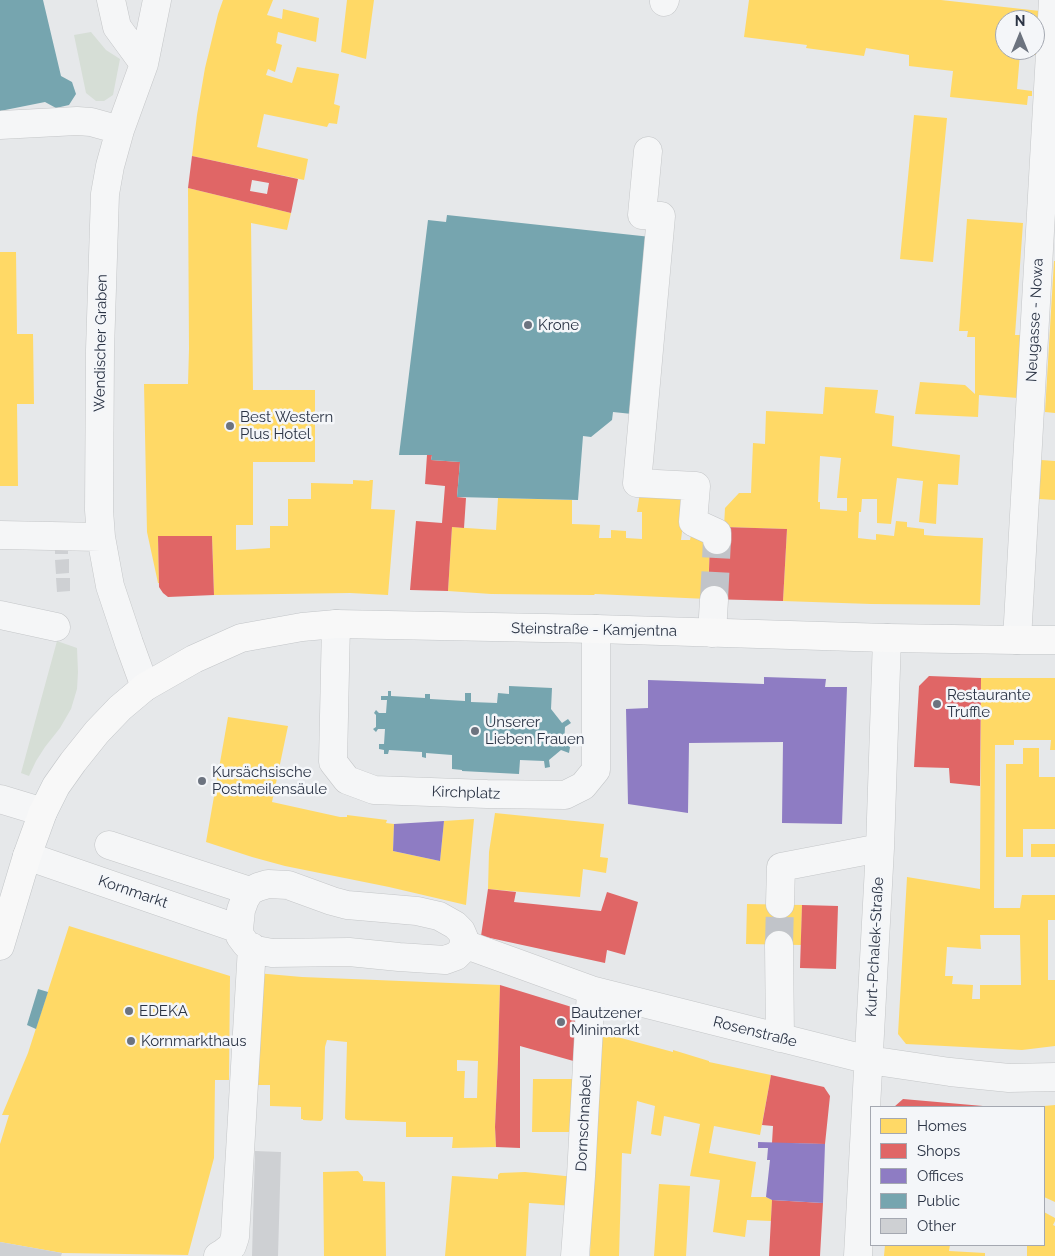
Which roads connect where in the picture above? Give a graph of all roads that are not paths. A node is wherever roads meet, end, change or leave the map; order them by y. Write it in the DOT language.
graph roads {
  1 [pos="111,0"];
  2 [pos="157,0"];
  3 [pos="1053,0"];
  4 [pos="144,64"];
  5 [pos="0,125"];
  6 [pos="120,130"];
  7 [pos="648,151"];
  8 [pos="0,535"];
  9 [pos="101,537"];
  10 [pos="717,540"];
  11 [pos="714,600"];
  12 [pos="0,615"];
  13 [pos="336,624"];
  14 [pos="56,627"];
  15 [pos="596,629"];
  16 [pos="712,633"];
  17 [pos="887,638"];
  18 [pos="1017,640"];
  19 [pos="1055,640"];
  20 [pos="145,687"];
  21 [pos="0,799"];
  22 [pos="43,812"];
  23 [pos="109,845"];
  24 [pos="880,848"];
  25 [pos="27,856"];
  26 [pos="8,891"];
  27 [pos="250,892"];
  28 [pos="780,904"];
  29 [pos="245,938"];
  30 [pos="464,944"];
  31 [pos="780,945"];
  32 [pos="0,946"];
  33 [pos="591,990"];
  34 [pos="780,1038"];
  35 [pos="869,1060"];
  36 [pos="1055,1077"];
  37 [pos="218,1256"];
  38 [pos="574,1256"];
  39 [pos="858,1256"];
  1 -- 4 [label="street"];
  2 -- 4 [label="street, Wendischer Graben"];
  3 -- 18 [label="street, Neugasse - Nowa"];
  4 -- 6 [label="street, Wendischer Graben"];
  5 -- 6 [label="street"];
  6 -- 9 [label="street, Wendischer Graben"];
  7 -- 10 [label="street"];
  8 -- 9 [label="street"];
  9 -- 20 [label="street, Wendischer Graben"];
  11 -- 16 [label="street"];
  12 -- 14 [label="street"];
  13 -- 15 [label="main road, Steinstraße - Kamjentna"];
  13 -- 15 [label="street, Kirchplatz"];
  13 -- 20 [label="main road, Steinstraße - Kamjentna"];
  15 -- 16 [label="main road, Steinstraße - Kamjentna"];
  16 -- 17 [label="main road, Steinstraße - Kamjentna"];
  17 -- 18 [label="main road, Steinstraße - Kamjentna"];
  17 -- 24 [label="street, Kurt-Pchalek-Straße"];
  18 -- 19 [label="main road, Steinstraße - Kamjentna"];
  20 -- 22 [label="main road, Steinstraße - Kamjentna"];
  21 -- 22 [label="street"];
  22 -- 25 [label="main road, Steinstraße - Kamjentna"];
  23 -- 27 [label="street"];
  24 -- 28 [label="street"];
  24 -- 35 [label="street, Kurt-Pchalek-Straße"];
  25 -- 26 [label="main road, Steinstraße - Kamjentna"];
  25 -- 29 [label="street, Kornmarkt"];
  26 -- 32 [label="main road, Steinstraße - Kamjentna"];
  27 -- 29 [label="street"];
  27 -- 30 [label="street"];
  29 -- 30 [label="street, Kornmarkt"];
  29 -- 37 [label="street"];
  30 -- 33 [label="street, Rosenstraße"];
  31 -- 34 [label="street"];
  33 -- 34 [label="street, Rosenstraße"];
  33 -- 38 [label="street, Dornschnabel"];
  34 -- 35 [label="street, Rosenstraße"];
  35 -- 36 [label="street, Rosenstraße"];
  35 -- 39 [label="street, Kurt-Pchalek-Straße"];
}
